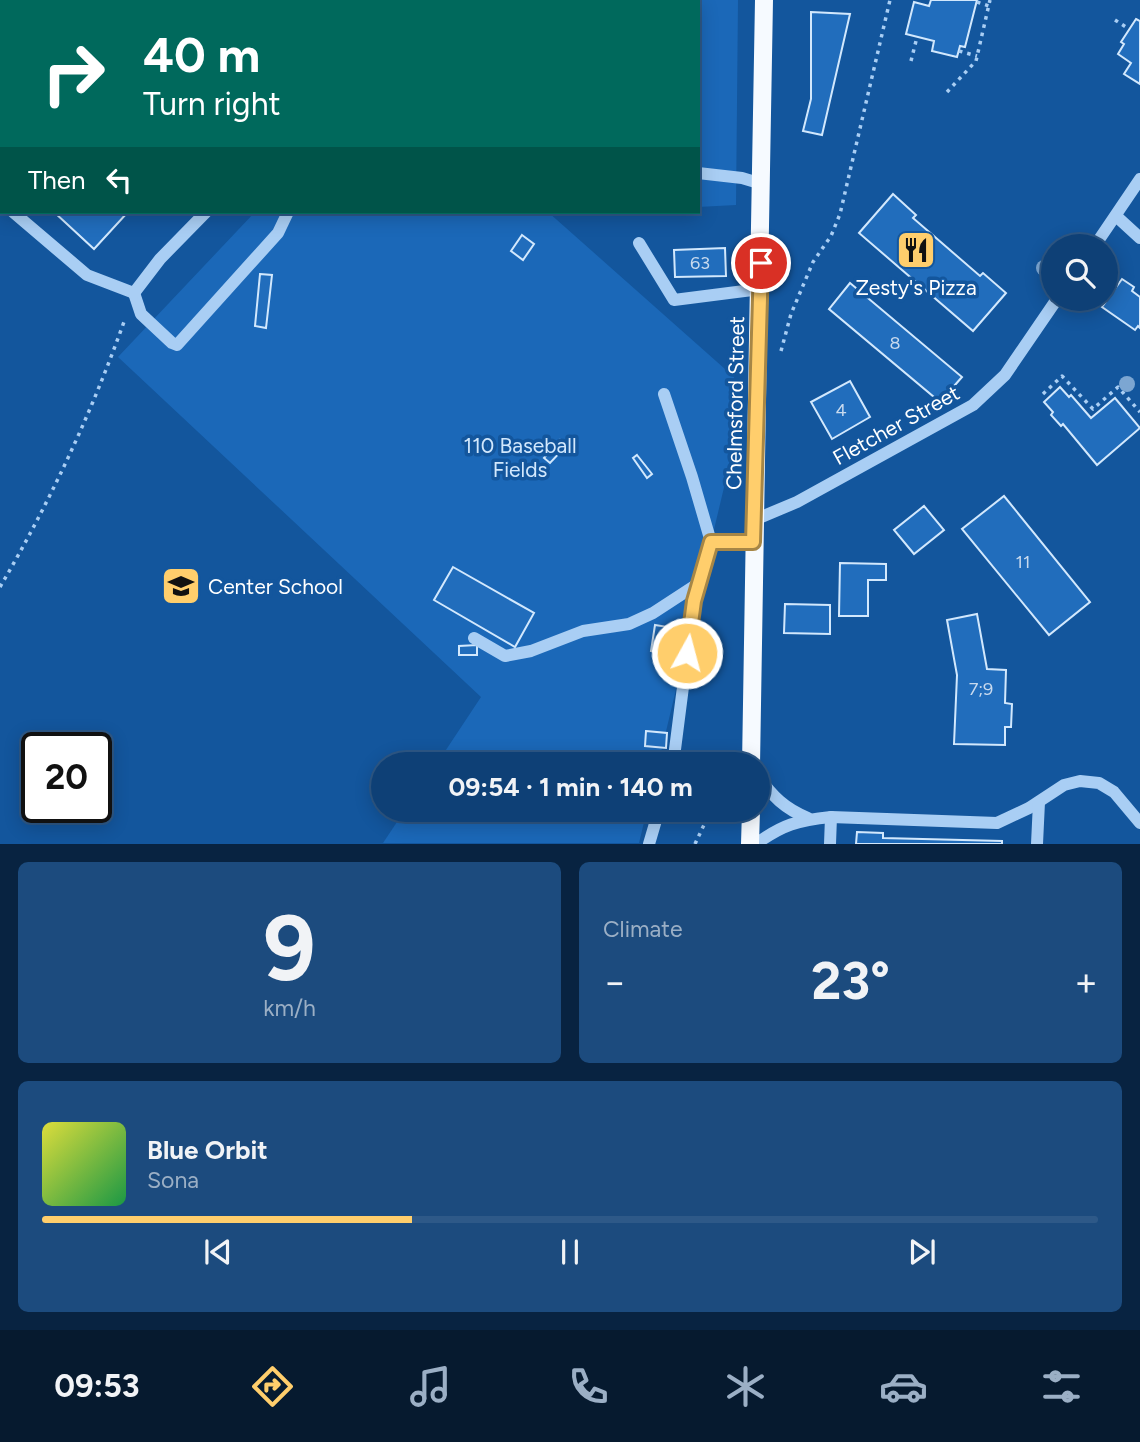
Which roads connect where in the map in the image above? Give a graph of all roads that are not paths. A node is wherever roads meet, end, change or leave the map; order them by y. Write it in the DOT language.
graph roads {
  1 [pos="764,0"];
  2 [pos="700,173"];
  3 [pos="1140,179"];
  4 [pos="762,184"];
  5 [pos="15,214"];
  6 [pos="204,214"];
  7 [pos="287,214"];
  8 [pos="1116,216"];
  9 [pos="1103,234"];
  10 [pos="1140,238"];
  11 [pos="639,243"];
  12 [pos="760,289"];
  13 [pos="134,293"];
  14 [pos="1050,311"];
  15 [pos="664,394"];
  16 [pos="754,520"];
  17 [pos="711,542"];
  18 [pos="753,542"];
  19 [pos="699,583"];
  20 [pos="474,638"];
  21 [pos="675,752"];
  22 [pos="751,752"];
  23 [pos="770,791"];
  24 [pos="1039,802"];
  25 [pos="831,817"];
  26 [pos="808,818"];
  27 [pos="655,822"];
  28 [pos="751,822"];
  29 [pos="1140,823"];
  30 [pos="649,844"];
  31 [pos="750,844"];
  32 [pos="756,844"];
  33 [pos="830,844"];
  34 [pos="1037,844"];
  1 -- 4 [label="main road, Chelmsford Street"];
  2 -- 4 [label="street"];
  3 -- 8 [label="street"];
  4 -- 12 [label="main road, Chelmsford Street"];
  5 -- 13 [label="street"];
  6 -- 13 [label="street"];
  7 -- 13 [label="street"];
  8 -- 9 [label="street"];
  8 -- 10 [label="street"];
  11 -- 12 [label="street"];
  12 -- 16 [label="main road, Chelmsford Street"];
  14 -- 16 [label="street, Fletcher Street"];
  15 -- 17 [label="street"];
  16 -- 18 [label="main road, Chelmsford Street"];
  17 -- 18 [label="street"];
  17 -- 19 [label="street"];
  18 -- 22 [label="main road, Chelmsford Street"];
  19 -- 20 [label="street"];
  19 -- 21 [label="street"];
  23 -- 26 [label="street"];
  24 -- 25 [label="street"];
  24 -- 29 [label="street"];
  24 -- 34 [label="street"];
  25 -- 26 [label="street"];
  25 -- 33 [label="street"];
  26 -- 32 [label="street"];
  27 -- 30 [label="street"];
  28 -- 31 [label="main road"];
}
